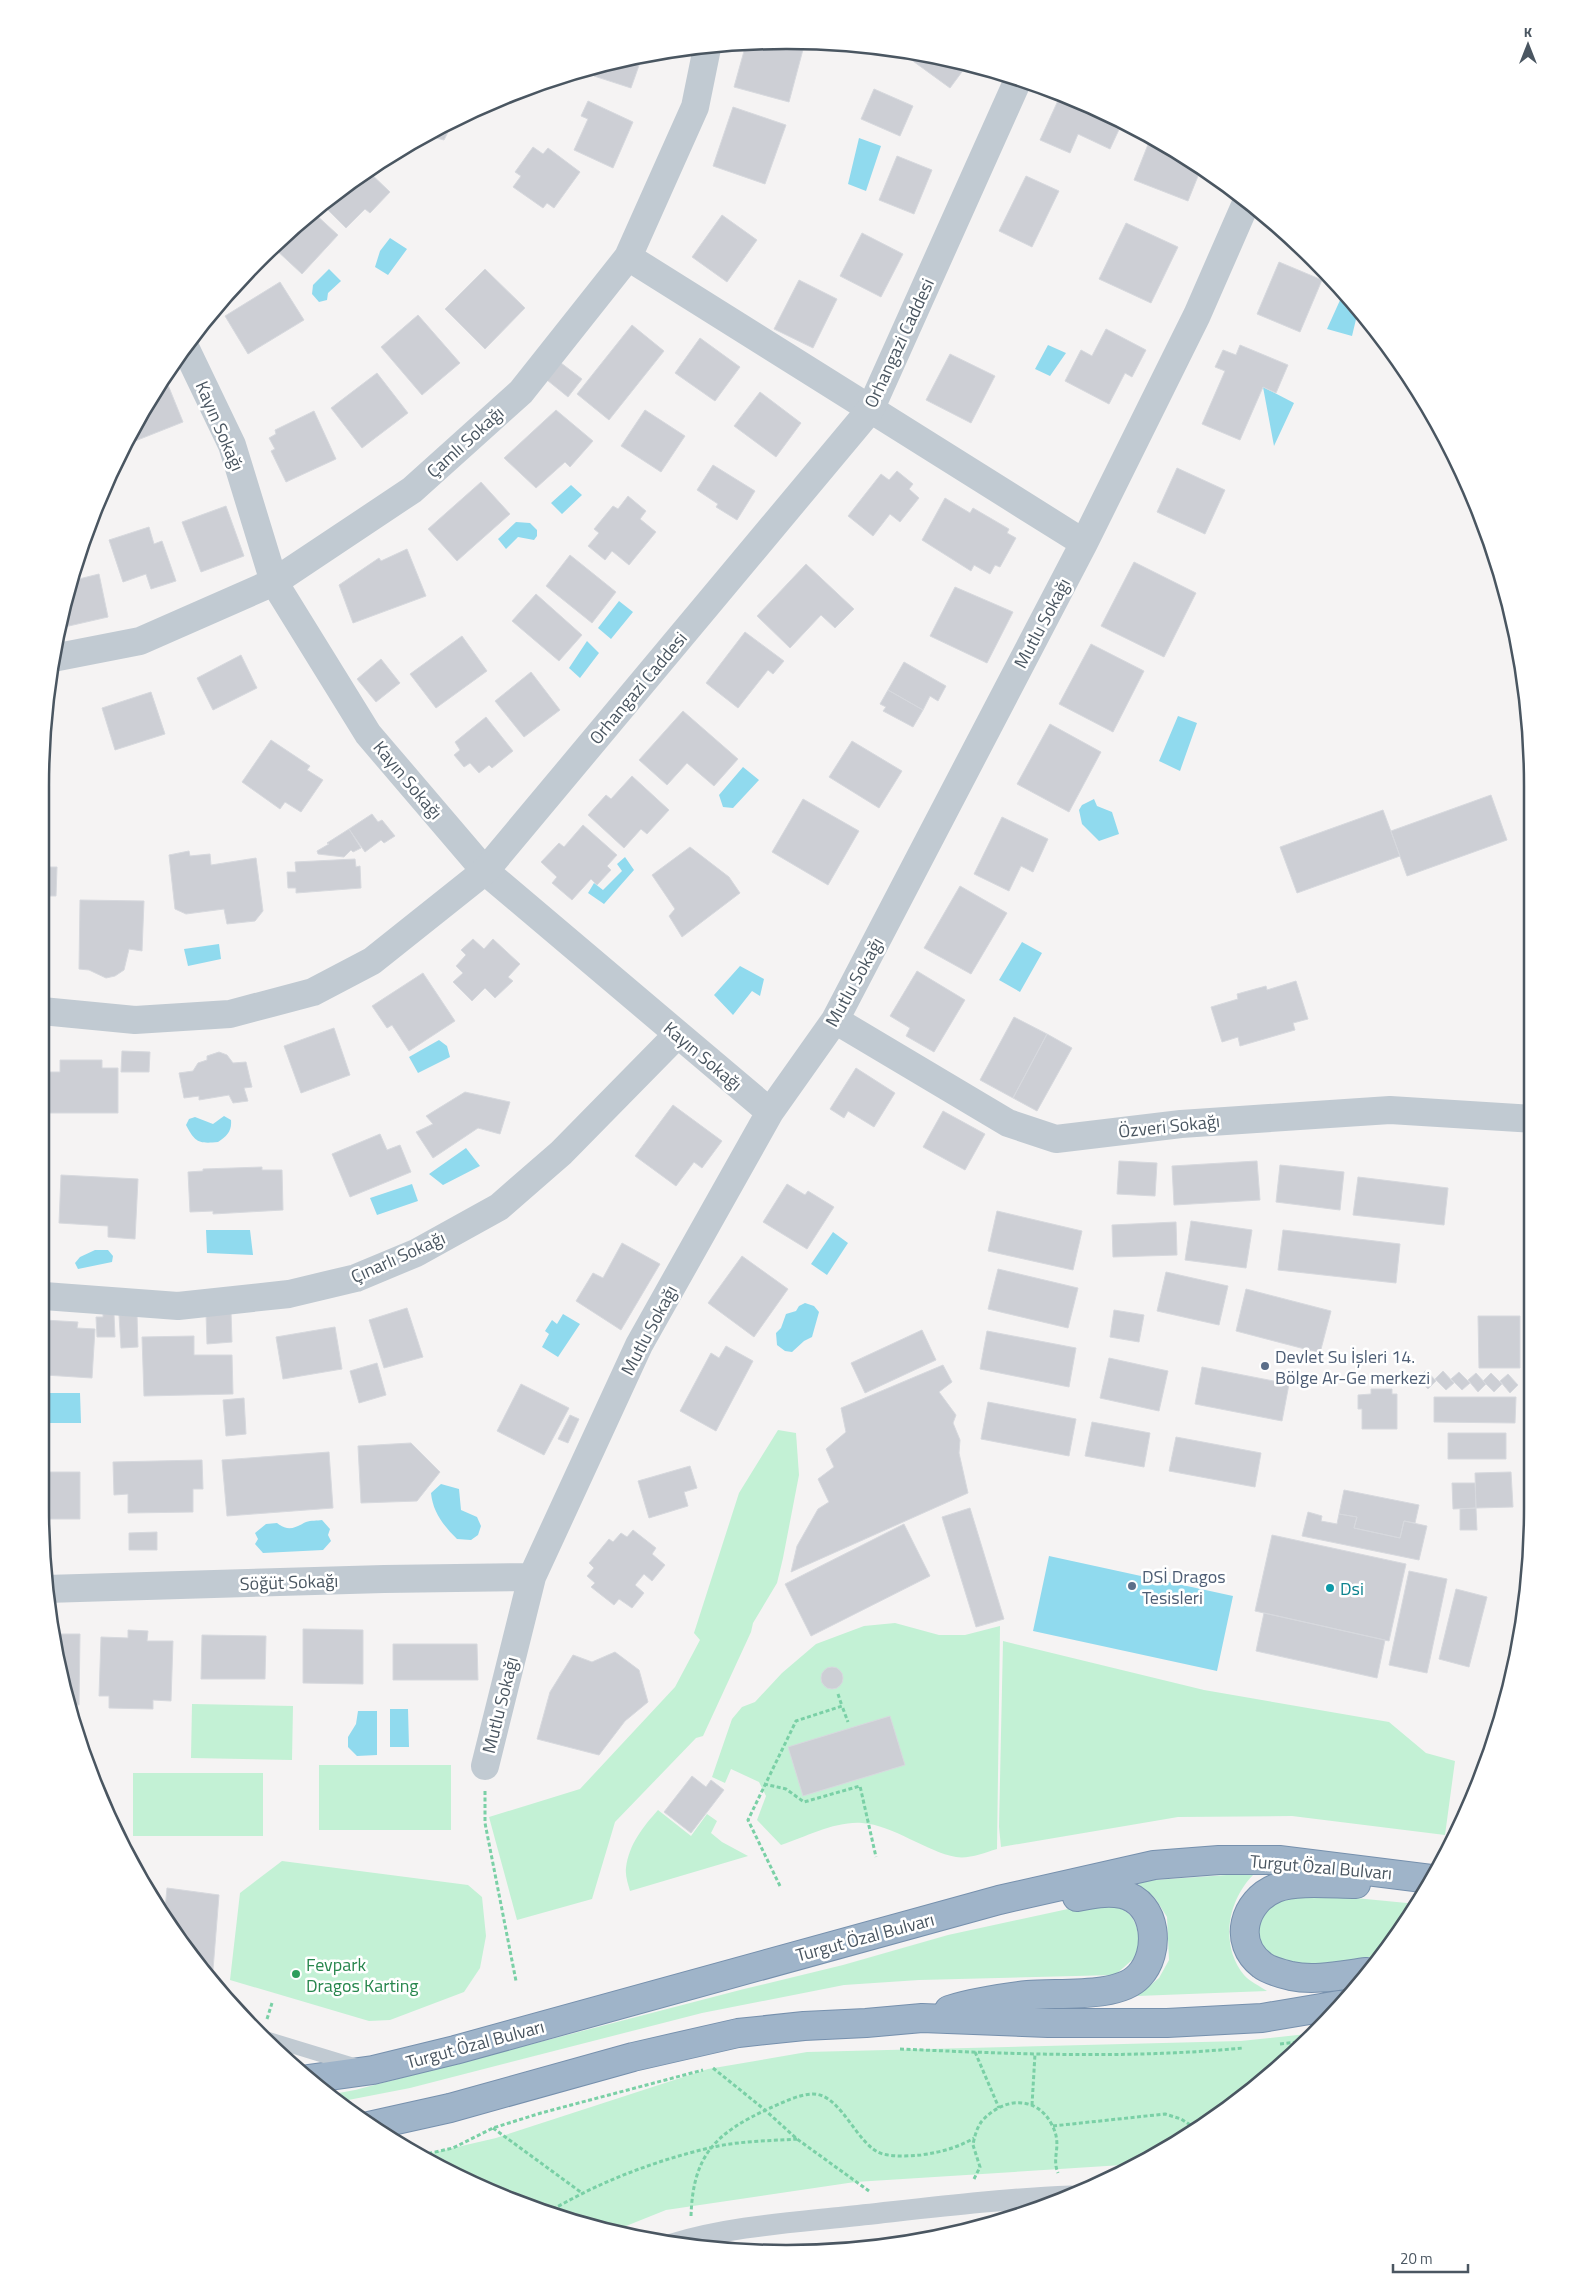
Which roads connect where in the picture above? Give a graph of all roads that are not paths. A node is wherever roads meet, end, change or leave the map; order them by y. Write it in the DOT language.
graph roads {
  1 [pos="706,53"];
  2 [pos="1016,85"];
  3 [pos="1244,208"];
  4 [pos="628,257"];
  5 [pos="189,355"];
  6 [pos="870,410"];
  7 [pos="1084,543"];
  8 [pos="274,582"];
  9 [pos="61,656"];
  10 [pos="486,871"];
  11 [pos="49,1012"];
  12 [pos="835,1020"];
  13 [pos="677,1035"];
  14 [pos="770,1112"];
  15 [pos="1524,1119"];
  16 [pos="49,1296"];
  17 [pos="532,1577"];
  18 [pos="53,1589"];
  19 [pos="485,1766"];
  20 [pos="1423,1879"];
  21 [pos="1422,1880"];
  22 [pos="1013,1896"];
  23 [pos="1359,1973"];
  24 [pos="1329,2007"];
  25 [pos="922,2018"];
  26 [pos="279,2042"];
  27 [pos="372,2070"];
  28 [pos="319,2078"];
  29 [pos="381,2123"];
  30 [pos="1045,2198"];
  31 [pos="692,2239"];
  1 -- 4 [label="street, Çamlı Sokağı"];
  2 -- 6 [label="street, Orhangazi Caddesi"];
  3 -- 7 [label="street, Mutlu Sokağı"];
  4 -- 6 [label="street"];
  4 -- 8 [label="street, Çamlı Sokağı"];
  5 -- 8 [label="street, Kayın Sokağı"];
  6 -- 7 [label="street"];
  6 -- 10 [label="street, Orhangazi Caddesi"];
  7 -- 12 [label="street, Mutlu Sokağı"];
  8 -- 9 [label="street, Çamlı Sokağı"];
  8 -- 10 [label="street, Kayın Sokağı"];
  10 -- 11 [label="street, Orhangazi Caddesi"];
  10 -- 13 [label="street, Kayın Sokağı"];
  12 -- 14 [label="street, Mutlu Sokağı"];
  12 -- 15 [label="street, Özveri Sokağı"];
  13 -- 14 [label="street, Kayın Sokağı"];
  13 -- 16 [label="street, Çınarlı Sokağı"];
  14 -- 17 [label="street, Mutlu Sokağı"];
  17 -- 18 [label="street, Söğüt Sokağı"];
  17 -- 19 [label="street, Mutlu Sokağı"];
  20 -- 22 [label="highway, Turgut Özal Bulvarı"];
  21 -- 23 [label="highway"];
  22 -- 25 [label="highway"];
  22 -- 27 [label="highway, Turgut Özal Bulvarı"];
  24 -- 25 [label="highway"];
  25 -- 29 [label="highway"];
  26 -- 27 [label="lane"];
  27 -- 28 [label="highway, Turgut Özal Bulvarı"];
  30 -- 31 [label="street"];
}
